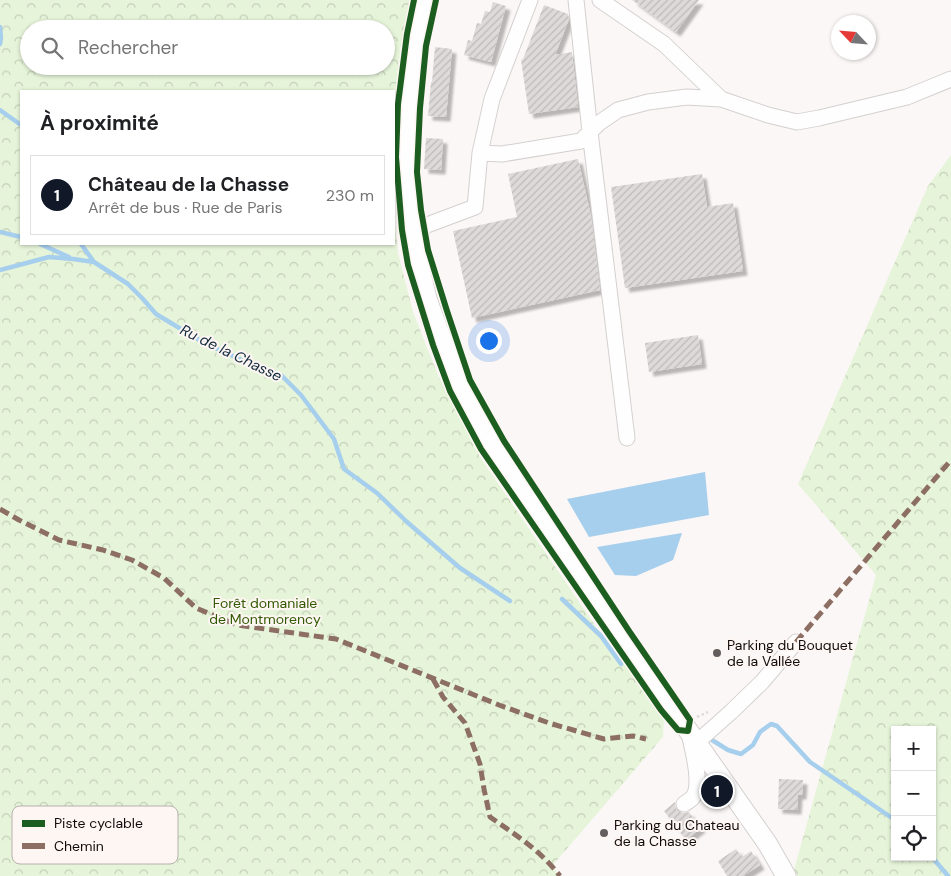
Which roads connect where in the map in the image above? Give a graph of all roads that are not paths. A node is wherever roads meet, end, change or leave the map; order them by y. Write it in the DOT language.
graph roads {
  1 [pos="424,0"];
  2 [pos="530,0"];
  3 [pos="576,0"];
  4 [pos="600,0"];
  5 [pos="951,79"];
  6 [pos="722,99"];
  7 [pos="590,132"];
  8 [pos="480,152"];
  9 [pos="410,232"];
  10 [pos="627,438"];
  11 [pos="796,642"];
  12 [pos="692,737"];
  13 [pos="684,804"];
  14 [pos="786,876"];
  1 -- 9 [label="main road"];
  2 -- 8 [label="lane"];
  3 -- 7 [label="lane"];
  4 -- 6 [label="lane"];
  5 -- 6 [label="lane"];
  6 -- 7 [label="lane"];
  7 -- 8 [label="lane"];
  7 -- 10 [label="lane"];
  8 -- 9 [label="lane"];
  9 -- 12 [label="main road"];
  11 -- 12 [label="lane"];
  12 -- 13 [label="lane"];
  12 -- 14 [label="main road"];
}
